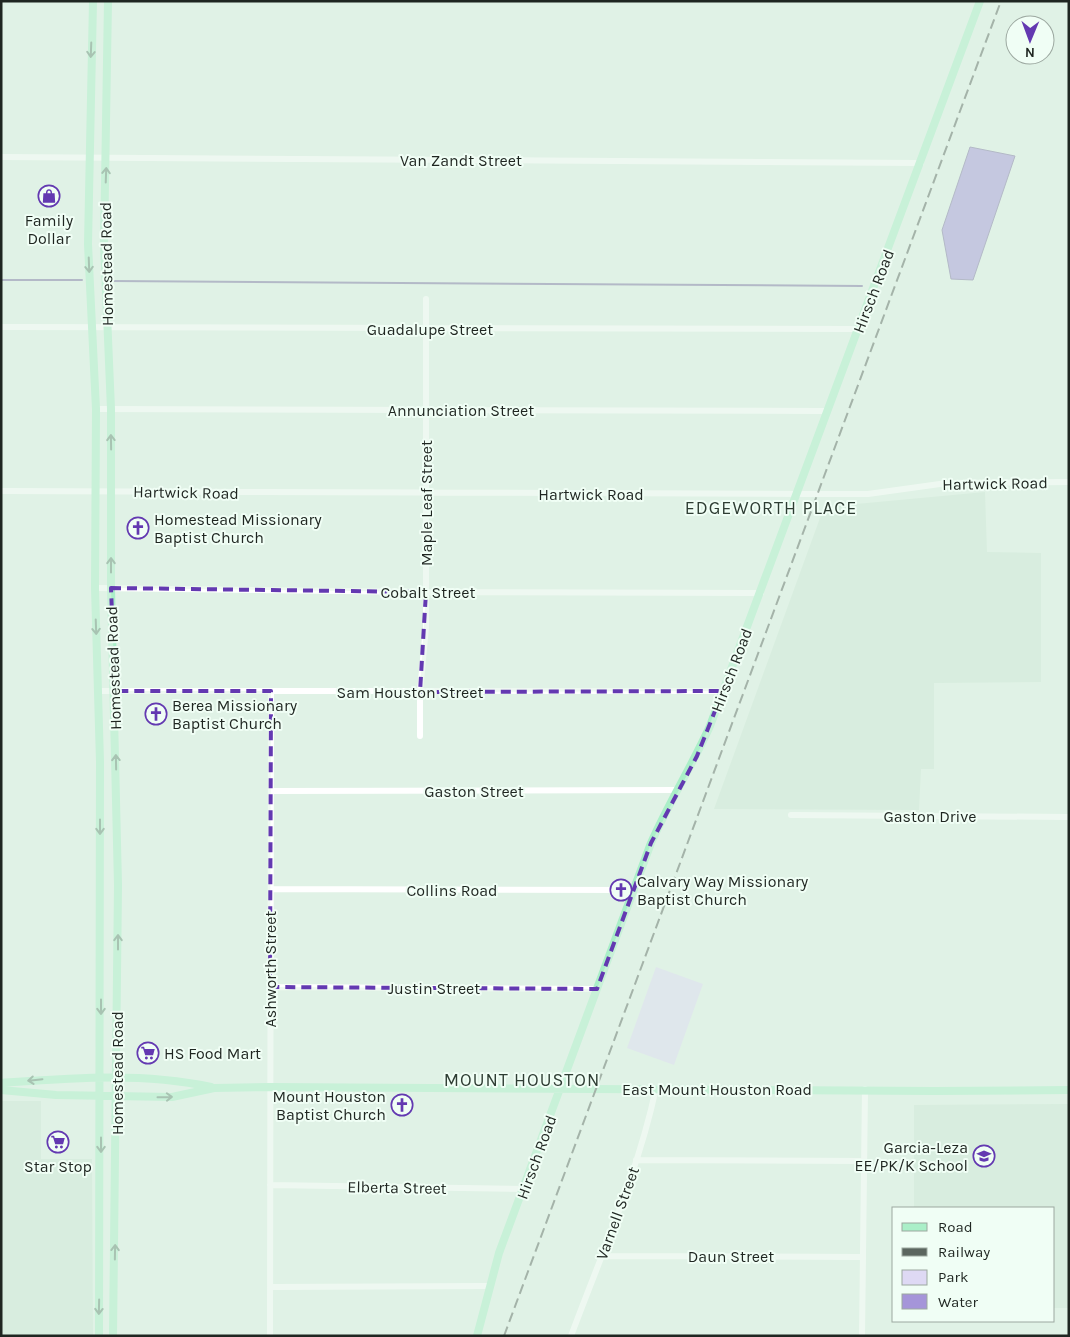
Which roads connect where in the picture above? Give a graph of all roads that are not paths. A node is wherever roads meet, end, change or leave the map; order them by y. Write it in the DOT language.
graph roads {
  1 [pos="93,1"];
  2 [pos="108,1"];
  3 [pos="980,1"];
  4 [pos="108,67"];
  5 [pos="91,68"];
  6 [pos="1,157"];
  7 [pos="90,158"];
  8 [pos="106,158"];
  9 [pos="921,164"];
  10 [pos="88,244"];
  11 [pos="104,244"];
  12 [pos="426,299"];
  13 [pos="1,327"];
  14 [pos="92,327"];
  15 [pos="107,327"];
  16 [pos="426,329"];
  17 [pos="859,329"];
  18 [pos="96,409"];
  19 [pos="111,410"];
  20 [pos="426,410"];
  21 [pos="827,411"];
  22 [pos="1069,482"];
  23 [pos="1,491"];
  24 [pos="96,491"];
  25 [pos="112,491"];
  26 [pos="426,493"];
  27 [pos="796,494"];
  28 [pos="95,588"];
  29 [pos="111,588"];
  30 [pos="426,592"];
  31 [pos="761,592"];
  32 [pos="98,691"];
  33 [pos="114,691"];
  34 [pos="271,691"];
  35 [pos="723,691"];
  36 [pos="420,692"];
  37 [pos="420,736"];
  38 [pos="116,781"];
  39 [pos="100,783"];
  40 [pos="677,790"];
  41 [pos="271,791"];
  42 [pos="792,815"];
  43 [pos="1069,817"];
  44 [pos="118,885"];
  45 [pos="100,886"];
  46 [pos="271,889"];
  47 [pos="633,890"];
  48 [pos="101,975"];
  49 [pos="118,975"];
  50 [pos="270,987"];
  51 [pos="597,989"];
  52 [pos="55,1078"];
  53 [pos="101,1078"];
  54 [pos="117,1078"];
  55 [pos="1,1083"];
  56 [pos="270,1087"];
  57 [pos="214,1088"];
  58 [pos="656,1088"];
  59 [pos="561,1089"];
  60 [pos="1,1090"];
  61 [pos="865,1090"];
  62 [pos="1069,1090"];
  63 [pos="56,1095"];
  64 [pos="101,1096"];
  65 [pos="117,1096"];
  66 [pos="636,1160"];
  67 [pos="864,1161"];
  68 [pos="270,1185"];
  69 [pos="524,1189"];
  70 [pos="116,1221"];
  71 [pos="100,1222"];
  72 [pos="601,1256"];
  73 [pos="862,1256"];
  74 [pos="489,1286"];
  75 [pos="270,1287"];
  76 [pos="99,1336"];
  77 [pos="113,1336"];
  78 [pos="270,1336"];
  79 [pos="478,1336"];
  80 [pos="571,1336"];
  81 [pos="862,1336"];
  1 -- 5 [label="main road, Homestead Road, one-way"];
  2 -- 4 [label="main road, Homestead Road"];
  3 -- 9 [label="main road, Hirsch Road"];
  4 -- 5 [label="main road"];
  4 -- 8 [label="main road, Homestead Road"];
  5 -- 7 [label="main road, Homestead Road"];
  6 -- 7 [label="street, Van Zandt Street"];
  7 -- 8 [label="street, Van Zandt Street"];
  7 -- 10 [label="main road, Homestead Road"];
  8 -- 9 [label="street, Van Zandt Street"];
  11 -- 8 [label="main road, Homestead Road, one-way"];
  9 -- 17 [label="main road, Hirsch Road"];
  10 -- 11 [label="main road"];
  10 -- 14 [label="main road, Homestead Road, one-way"];
  11 -- 15 [label="main road, Homestead Road"];
  12 -- 16 [label="street, Maple Leaf Street"];
  13 -- 14 [label="street, Guadalupe Street"];
  14 -- 15 [label="street, Guadalupe Street"];
  14 -- 18 [label="main road, Homestead Road"];
  15 -- 16 [label="street, Guadalupe Street"];
  15 -- 19 [label="main road, Homestead Road"];
  16 -- 17 [label="street, Guadalupe Street"];
  16 -- 20 [label="street, Maple Leaf Street"];
  17 -- 21 [label="main road, Hirsch Road"];
  18 -- 19 [label="street, Annunciation Street"];
  18 -- 24 [label="main road, Homestead Road"];
  19 -- 20 [label="street, Annunciation Street"];
  25 -- 19 [label="main road, Homestead Road, one-way"];
  20 -- 21 [label="street, Annunciation Street"];
  20 -- 26 [label="street, Maple Leaf Street"];
  21 -- 27 [label="main road, Hirsch Road"];
  22 -- 27 [label="street, Hartwick Road"];
  23 -- 24 [label="street, Hartwick Road"];
  24 -- 25 [label="street, Hartwick Road"];
  24 -- 28 [label="main road, Homestead Road"];
  25 -- 26 [label="street, Hartwick Road"];
  29 -- 25 [label="main road, Homestead Road, one-way"];
  26 -- 27 [label="street, Hartwick Road"];
  26 -- 30 [label="street, Maple Leaf Street"];
  27 -- 31 [label="main road, Hirsch Road"];
  28 -- 29 [label="street, Cobalt Street"];
  28 -- 32 [label="main road, Homestead Road, one-way"];
  29 -- 30 [label="street, Cobalt Street"];
  29 -- 33 [label="main road, Homestead Road"];
  30 -- 31 [label="street, Cobalt Street"];
  30 -- 36 [label="street, Maple Leaf Street"];
  31 -- 35 [label="main road, Hirsch Road"];
  32 -- 33 [label="street, Sam Houston Street"];
  32 -- 39 [label="main road, Homestead Road"];
  33 -- 34 [label="street, Sam Houston Street"];
  38 -- 33 [label="main road, Homestead Road, one-way"];
  34 -- 36 [label="street, Sam Houston Street"];
  34 -- 41 [label="street, Ashworth Street"];
  35 -- 36 [label="street, Sam Houston Street"];
  35 -- 40 [label="main road, Hirsch Road"];
  36 -- 37 [label="street, Maple Leaf Street"];
  38 -- 39 [label="main road"];
  38 -- 44 [label="main road, Homestead Road"];
  39 -- 45 [label="main road, Homestead Road, one-way"];
  40 -- 41 [label="street, Gaston Street"];
  40 -- 47 [label="main road, Hirsch Road"];
  41 -- 46 [label="street, Ashworth Street"];
  42 -- 43 [label="street, Gaston Drive"];
  44 -- 45 [label="main road"];
  49 -- 44 [label="main road, Homestead Road, one-way"];
  45 -- 48 [label="main road, Homestead Road"];
  46 -- 47 [label="street, Collins Road"];
  46 -- 50 [label="street, Ashworth Street"];
  47 -- 51 [label="main road, Hirsch Road"];
  48 -- 49 [label="main road"];
  48 -- 53 [label="main road, Homestead Road, one-way"];
  49 -- 54 [label="main road, Homestead Road"];
  50 -- 51 [label="street, Justin Street"];
  50 -- 56 [label="street, Ashworth Street"];
  51 -- 59 [label="main road, Hirsch Road"];
  52 -- 53 [label="main road, East Mount Houston Road"];
  52 -- 55 [label="main road, East Mount Houston Road, one-way"];
  52 -- 63 [label="main road"];
  53 -- 54 [label="main road, East Mount Houston Road"];
  53 -- 64 [label="main road, Homestead Road"];
  54 -- 57 [label="main road, East Mount Houston Road"];
  54 -- 65 [label="main road, Homestead Road"];
  56 -- 57 [label="main road, East Mount Houston Road"];
  56 -- 59 [label="main road, East Mount Houston Road"];
  56 -- 68 [label="street, Ashworth Street"];
  65 -- 57 [label="main road, East Mount Houston Road, one-way"];
  58 -- 59 [label="main road, East Mount Houston Road"];
  58 -- 61 [label="main road, East Mount Houston Road"];
  58 -- 66 [label="street, Varnell Street"];
  59 -- 69 [label="main road, Hirsch Road"];
  60 -- 63 [label="main road, East Mount Houston Road"];
  61 -- 62 [label="main road, East Mount Houston Road"];
  61 -- 67 [label="street"];
  63 -- 64 [label="main road, East Mount Houston Road"];
  64 -- 65 [label="main road, East Mount Houston Road"];
  64 -- 71 [label="main road, Homestead Road, one-way"];
  65 -- 70 [label="main road, Homestead Road"];
  66 -- 67 [label="street"];
  66 -- 72 [label="street, Varnell Street"];
  67 -- 73 [label="street"];
  68 -- 69 [label="street, Elberta Street"];
  68 -- 75 [label="street, Ashworth Street"];
  69 -- 74 [label="main road, Hirsch Road"];
  70 -- 71 [label="main road"];
  77 -- 70 [label="main road, Homestead Road, one-way"];
  71 -- 76 [label="main road, Homestead Road, one-way"];
  72 -- 73 [label="street, Daun Street"];
  72 -- 80 [label="street, Varnell Street"];
  73 -- 81 [label="street"];
  74 -- 75 [label="street"];
  74 -- 79 [label="main road, Hirsch Road"];
  75 -- 78 [label="street, Ashworth Street"];
}
